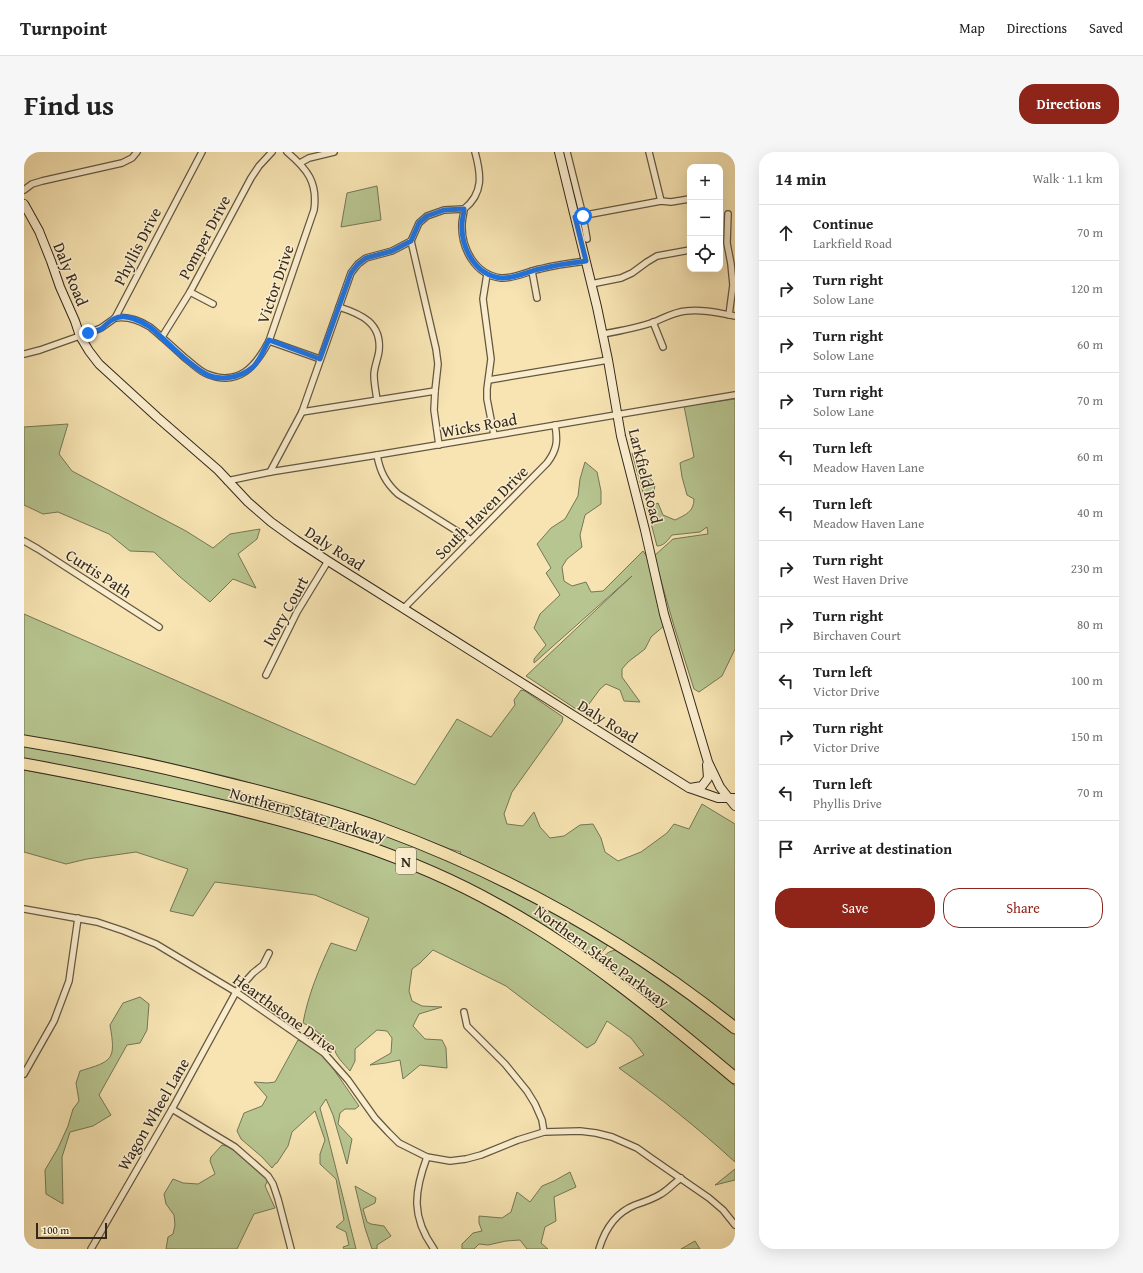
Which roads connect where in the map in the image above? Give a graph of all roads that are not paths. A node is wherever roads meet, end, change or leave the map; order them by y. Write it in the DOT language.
graph roads {
  1 [pos="137,152"];
  2 [pos="202,152"];
  3 [pos="272,152"];
  4 [pos="287,152"];
  5 [pos="334,152"];
  6 [pos="476,152"];
  7 [pos="559,152"];
  8 [pos="567,152"];
  9 [pos="650,152"];
  10 [pos="300,163"];
  11 [pos="24,190"];
  12 [pos="687,199"];
  13 [pos="661,201"];
  14 [pos="24,204"];
  15 [pos="464,209"];
  16 [pos="728,214"];
  17 [pos="579,216"];
  18 [pos="587,239"];
  19 [pos="411,241"];
  20 [pos="727,243"];
  21 [pos="723,244"];
  22 [pos="687,251"];
  23 [pos="586,261"];
  24 [pos="532,271"];
  25 [pos="487,274"];
  26 [pos="591,284"];
  27 [pos="190,292"];
  28 [pos="537,298"];
  29 [pos="213,304"];
  30 [pos="339,307"];
  31 [pos="732,316"];
  32 [pos="115,318"];
  33 [pos="653,322"];
  34 [pos="603,334"];
  35 [pos="80,336"];
  36 [pos="162,336"];
  37 [pos="269,340"];
  38 [pos="663,347"];
  39 [pos="24,354"];
  40 [pos="320,359"];
  41 [pos="608,360"];
  42 [pos="489,380"];
  43 [pos="435,391"];
  44 [pos="735,395"];
  45 [pos="378,400"];
  46 [pos="302,412"];
  47 [pos="617,414"];
  48 [pos="555,425"];
  49 [pos="494,435"];
  50 [pos="439,445"];
  51 [pos="377,455"];
  52 [pos="270,472"];
  53 [pos="227,481"];
  54 [pos="471,540"];
  55 [pos="24,541"];
  56 [pos="328,561"];
  57 [pos="404,608"];
  58 [pos="159,627"];
  59 [pos="266,675"];
  60 [pos="24,741"];
  61 [pos="708,762"];
  62 [pos="24,764"];
  63 [pos="689,788"];
  64 [pos="732,798"];
  65 [pos="735,806"];
  66 [pos="24,909"];
  67 [pos="78,918"];
  68 [pos="269,954"];
  69 [pos="236,992"];
  70 [pos="464,1012"];
  71 [pos="735,1028"];
  72 [pos="24,1074"];
  73 [pos="735,1078"];
  74 [pos="172,1109"];
  75 [pos="544,1132"];
  76 [pos="427,1157"];
  77 [pos="680,1178"];
  78 [pos="735,1225"];
  79 [pos="91,1249"];
  80 [pos="291,1249"];
  81 [pos="434,1249"];
  82 [pos="599,1249"];
  1 -- 11 [label="street"];
  2 -- 32 [label="street, Phyllis Drive"];
  3 -- 27 [label="street, Pomper Drive"];
  4 -- 10 [label="street, Victor Drive"];
  5 -- 10 [label="street"];
  6 -- 15 [label="street"];
  7 -- 17 [label="street, Larkfield Road"];
  8 -- 17 [label="street, Larkfield Road"];
  9 -- 13 [label="street"];
  10 -- 37 [label="street, Victor Drive"];
  12 -- 13 [label="street"];
  13 -- 17 [label="street"];
  14 -- 35 [label="street, Daly Road"];
  15 -- 19 [label="street"];
  15 -- 25 [label="street"];
  16 -- 20 [label="street"];
  17 -- 18 [label="street, Larkfield Road"];
  17 -- 23 [label="street, Larkfield Road"];
  19 -- 30 [label="street"];
  19 -- 43 [label="street"];
  20 -- 21 [label="street"];
  20 -- 31 [label="street"];
  22 -- 26 [label="street"];
  23 -- 24 [label="street"];
  23 -- 26 [label="street, Larkfield Road"];
  24 -- 25 [label="street"];
  24 -- 28 [label="street"];
  25 -- 42 [label="street"];
  26 -- 34 [label="street, Larkfield Road"];
  27 -- 29 [label="street"];
  27 -- 36 [label="street, Pomper Drive"];
  30 -- 40 [label="street"];
  30 -- 45 [label="street"];
  31 -- 33 [label="street"];
  32 -- 35 [label="street, Phyllis Drive"];
  32 -- 36 [label="street, Victor Drive"];
  33 -- 34 [label="street"];
  33 -- 38 [label="street"];
  34 -- 41 [label="street, Larkfield Road"];
  35 -- 39 [label="street, Phyllis Drive"];
  35 -- 53 [label="street, Daly Road"];
  36 -- 37 [label="street, Victor Drive"];
  37 -- 40 [label="street"];
  40 -- 46 [label="street"];
  41 -- 42 [label="street"];
  41 -- 47 [label="street, Larkfield Road"];
  42 -- 49 [label="street"];
  43 -- 45 [label="street"];
  43 -- 50 [label="street"];
  44 -- 47 [label="street, Wicks Road"];
  45 -- 46 [label="street"];
  46 -- 52 [label="street"];
  47 -- 48 [label="street, Wicks Road"];
  47 -- 61 [label="street, Larkfield Road"];
  48 -- 49 [label="street, Wicks Road"];
  48 -- 54 [label="street, South Haven Drive"];
  49 -- 50 [label="street, Wicks Road"];
  50 -- 51 [label="street, Wicks Road"];
  51 -- 52 [label="street, Wicks Road"];
  51 -- 54 [label="street"];
  52 -- 53 [label="street, Wicks Road"];
  53 -- 56 [label="street, Daly Road"];
  54 -- 57 [label="street, South Haven Drive"];
  55 -- 58 [label="street, Curtis Path"];
  56 -- 57 [label="street, Daly Road"];
  56 -- 59 [label="street, Ivory Court"];
  57 -- 63 [label="street, Daly Road"];
  60 -- 71 [label="highway, Northern State Parkway / N"];
  61 -- 63 [label="street"];
  61 -- 64 [label="street, Larkfield Road"];
  62 -- 73 [label="highway, Northern State Parkway / N"];
  63 -- 64 [label="street, Daly Road"];
  64 -- 65 [label="street"];
  66 -- 67 [label="street, Hearthstone Drive"];
  67 -- 69 [label="street, Hearthstone Drive"];
  67 -- 72 [label="street"];
  68 -- 69 [label="street, Wagon Wheel Lane"];
  69 -- 74 [label="street, Wagon Wheel Lane"];
  69 -- 76 [label="street, Hearthstone Drive"];
  70 -- 75 [label="street"];
  74 -- 79 [label="street, Wagon Wheel Lane"];
  74 -- 80 [label="street"];
  75 -- 76 [label="street, Hearthstone Drive"];
  75 -- 77 [label="street, Hearthstone Drive"];
  76 -- 81 [label="street"];
  77 -- 78 [label="street, Hearthstone Drive"];
  77 -- 82 [label="street"];
}
